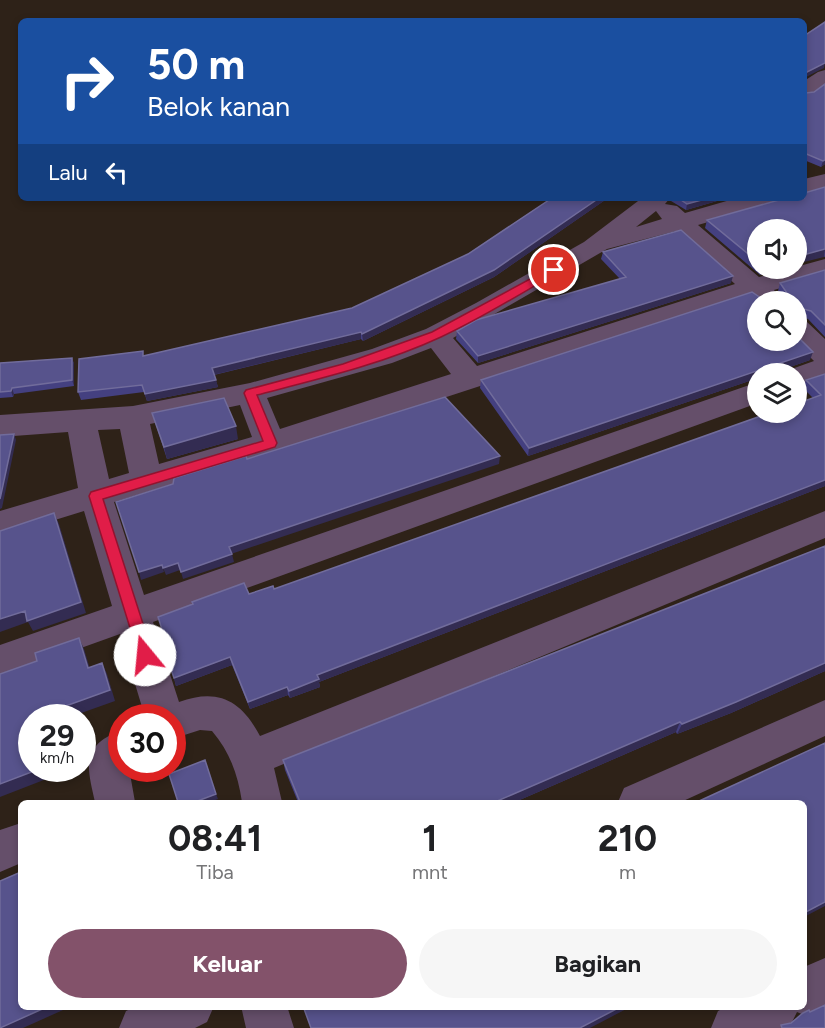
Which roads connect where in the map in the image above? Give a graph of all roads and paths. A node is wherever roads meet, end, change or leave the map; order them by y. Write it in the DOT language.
graph roads {
  1 [pos="825,76"];
  2 [pos="807,89"];
  3 [pos="825,181"];
  4 [pos="807,186"];
  5 [pos="653,201"];
  6 [pos="660,201"];
  7 [pos="754,201"];
  8 [pos="680,222"];
  9 [pos="593,247"];
  10 [pos="825,267"];
  11 [pos="760,291"];
  12 [pos="770,291"];
  13 [pos="747,299"];
  14 [pos="436,335"];
  15 [pos="807,338"];
  16 [pos="825,355"];
  17 [pos="825,368"];
  18 [pos="807,374"];
  19 [pos="471,379"];
  20 [pos="250,393"];
  21 [pos="747,396"];
  22 [pos="133,417"];
  23 [pos="81,421"];
  24 [pos="0,426"];
  25 [pos="270,443"];
  26 [pos="147,481"];
  27 [pos="96,496"];
  28 [pos="0,524"];
  29 [pos="825,524"];
  30 [pos="132,614"];
  31 [pos="0,661"];
  32 [pos="161,704"];
  33 [pos="186,717"];
  34 [pos="825,717"];
  35 [pos="252,758"];
  36 [pos="110,782"];
  37 [pos="114,800"];
  38 [pos="262,800"];
  39 [pos="642,800"];
  40 [pos="18,844"];
  41 [pos="0,851"];
  42 [pos="825,981"];
  43 [pos="807,990"];
  44 [pos="182,1010"];
  45 [pos="265,1010"];
  46 [pos="769,1010"];
  47 [pos="143,1028"];
  48 [pos="270,1028"];
  49 [pos="735,1028"];
  1 -- 2 [label="street"];
  3 -- 4 [label="street"];
  5 -- 9 [label="street"];
  6 -- 8 [label="street"];
  7 -- 8 [label="street"];
  8 -- 9 [label="street"];
  8 -- 11 [label="street"];
  9 -- 14 [label="street"];
  10 -- 12 [label="street"];
  13 -- 19 [label="street"];
  14 -- 19 [label="street"];
  14 -- 20 [label="street"];
  15 -- 16 [label="street"];
  17 -- 18 [label="street"];
  19 -- 25 [label="street"];
  20 -- 22 [label="street"];
  20 -- 25 [label="street"];
  21 -- 30 [label="street"];
  22 -- 23 [label="street"];
  22 -- 26 [label="street"];
  23 -- 24 [label="street"];
  23 -- 27 [label="street"];
  25 -- 26 [label="street"];
  26 -- 27 [label="street"];
  27 -- 28 [label="street"];
  27 -- 30 [label="street"];
  29 -- 35 [label="street"];
  30 -- 31 [label="street"];
  30 -- 32 [label="street"];
  33 -- 35 [label="street"];
  34 -- 39 [label="street"];
  35 -- 38 [label="street"];
  36 -- 37 [label="street"];
  40 -- 41 [label="street"];
  42 -- 43 [label="street"];
  44 -- 47 [label="street"];
  45 -- 48 [label="street"];
  46 -- 49 [label="street"];
}
